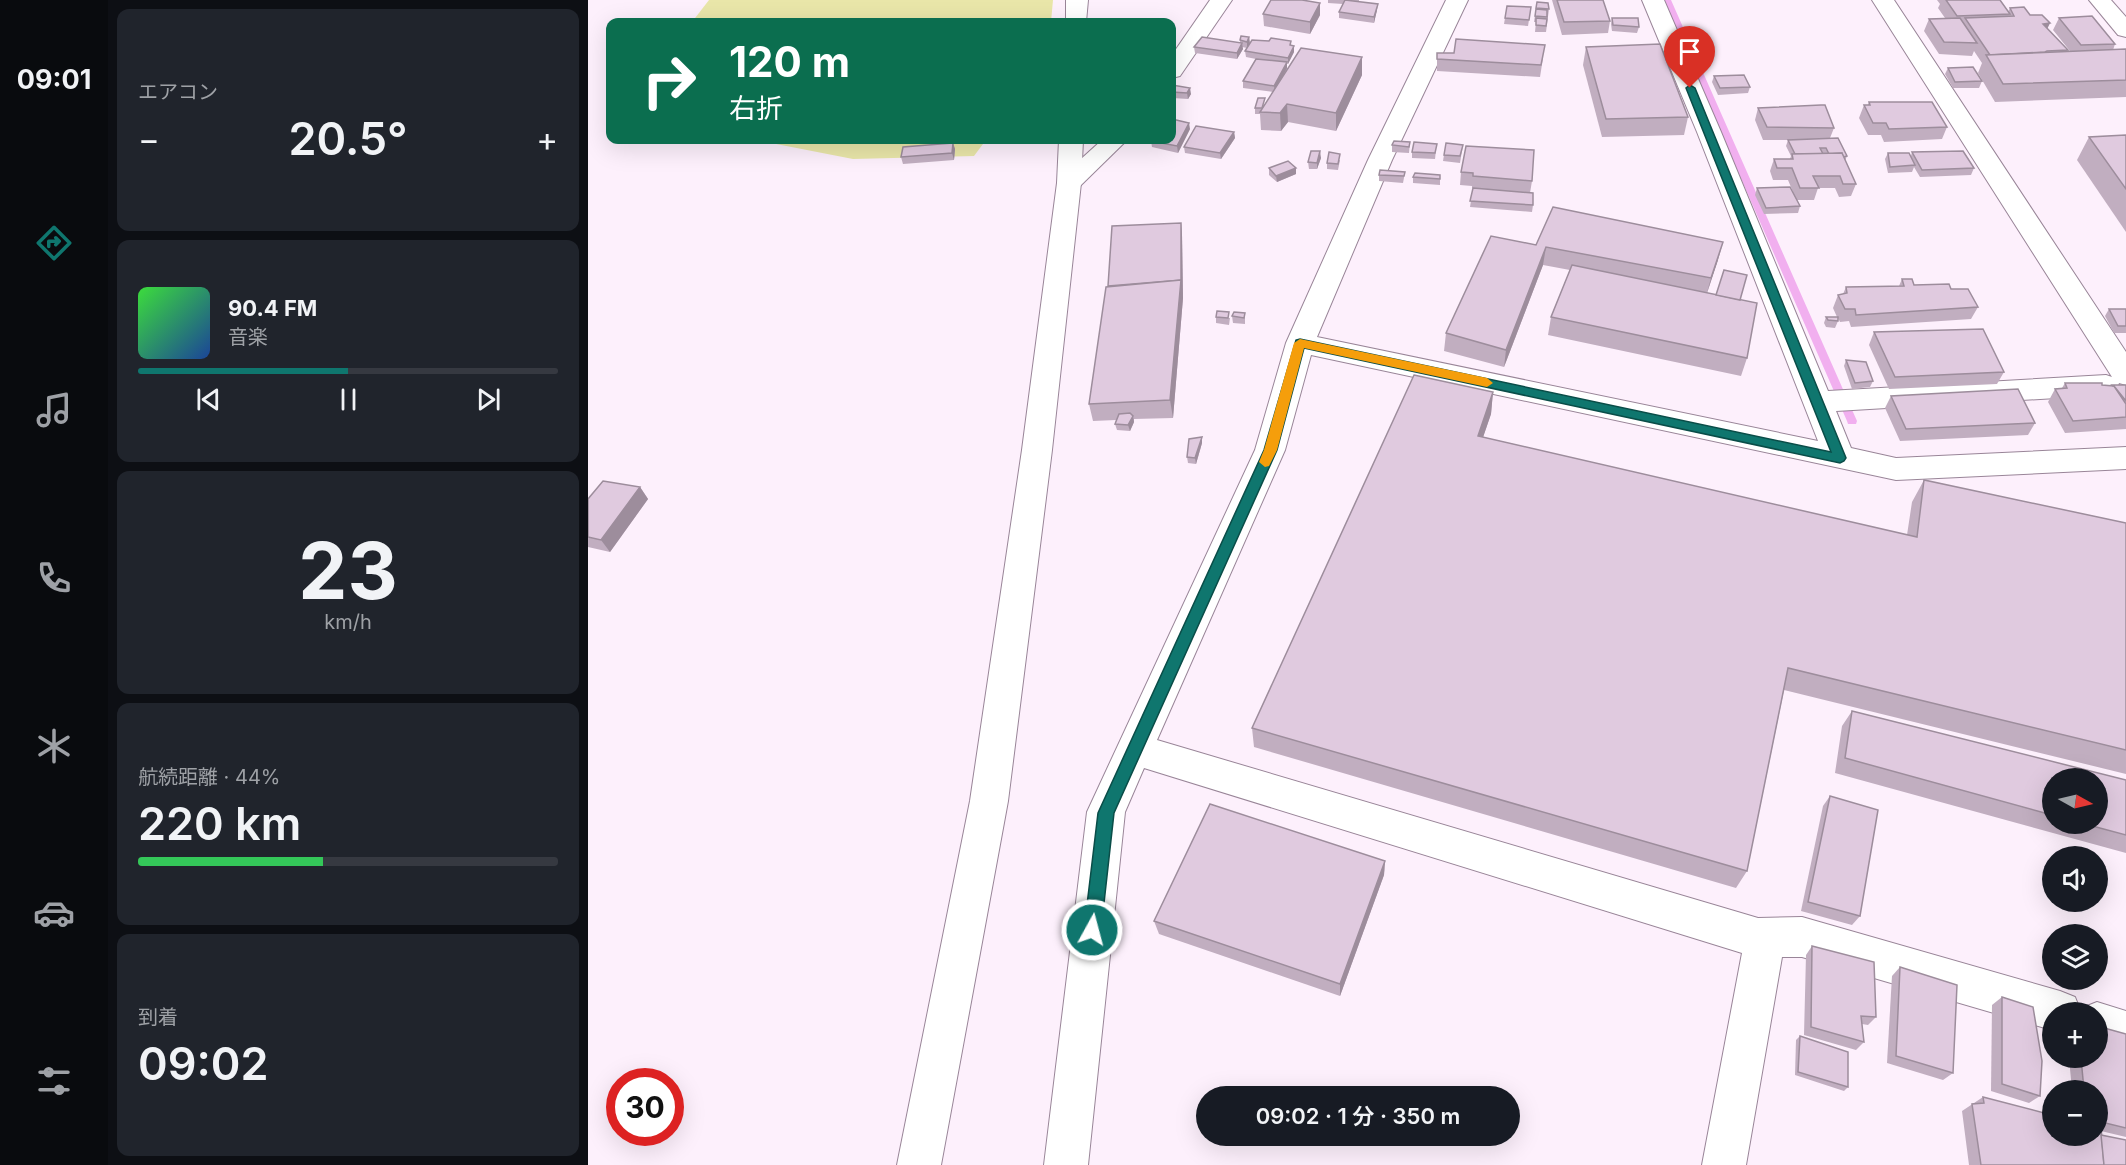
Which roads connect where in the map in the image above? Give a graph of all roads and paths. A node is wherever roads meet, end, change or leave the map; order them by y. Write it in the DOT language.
graph roads {
  1 [pos="1077,0"];
  2 [pos="1221,0"];
  3 [pos="1457,0"];
  4 [pos="1653,0"];
  5 [pos="1883,0"];
  6 [pos="2100,0"];
  7 [pos="1076,18"];
  8 [pos="2126,30"];
  9 [pos="1176,65"];
  10 [pos="1071,144"];
  11 [pos="1111,144"];
  12 [pos="1069,183"];
  13 [pos="1300,343"];
  14 [pos="2126,375"];
  15 [pos="2126,384"];
  16 [pos="1817,402"];
  17 [pos="1840,458"];
  18 [pos="2126,458"];
  19 [pos="1134,749"];
  20 [pos="1758,938"];
  21 [pos="2042,1007"];
  22 [pos="2108,1026"];
  23 [pos="2126,1032"];
  24 [pos="919,1165"];
  25 [pos="1066,1165"];
  26 [pos="1724,1165"];
  1 -- 7 [label="street"];
  2 -- 9 [label="street"];
  3 -- 13 [label="street"];
  4 -- 16 [label="street"];
  5 -- 14 [label="street"];
  6 -- 8 [label="street"];
  10 -- 12 [label="street"];
  11 -- 12 [label="street"];
  12 -- 24 [label="street"];
  13 -- 17 [label="street"];
  13 -- 19 [label="street"];
  15 -- 16 [label="street"];
  16 -- 17 [label="street"];
  17 -- 18 [label="street"];
  19 -- 20 [label="street"];
  19 -- 25 [label="street"];
  20 -- 21 [label="street"];
  20 -- 26 [label="street"];
  22 -- 23 [label="street"];
}
